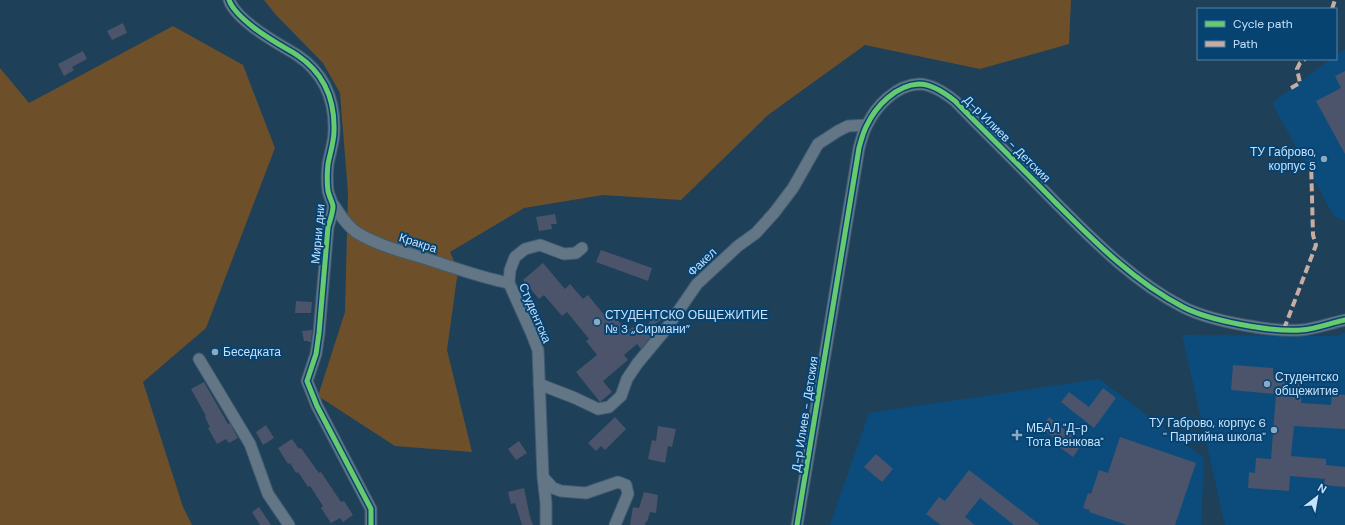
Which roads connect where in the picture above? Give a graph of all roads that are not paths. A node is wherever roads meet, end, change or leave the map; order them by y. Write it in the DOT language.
graph roads {
  1 [pos="229,0"];
  2 [pos="867,125"];
  3 [pos="333,204"];
  4 [pos="582,248"];
  5 [pos="509,283"];
  6 [pos="1345,320"];
  7 [pos="199,359"];
  8 [pos="539,384"];
  9 [pos="543,477"];
  10 [pos="289,525"];
  11 [pos="371,525"];
  12 [pos="546,525"];
  13 [pos="615,525"];
  14 [pos="797,525"];
  1 -- 3 [label="street, Мирни дни"];
  2 -- 6 [label="street, Д-р Илиев - Детския"];
  2 -- 8 [label="street, Факел"];
  2 -- 14 [label="street, Д-р Илиев - Детския"];
  3 -- 5 [label="street, Кракра"];
  3 -- 11 [label="street, Мирни дни"];
  4 -- 5 [label="street, Студентска"];
  5 -- 8 [label="street, Студентска"];
  7 -- 10 [label="street"];
  8 -- 9 [label="street, Студентска"];
  9 -- 12 [label="street, Студентска"];
  9 -- 13 [label="street"];
}
